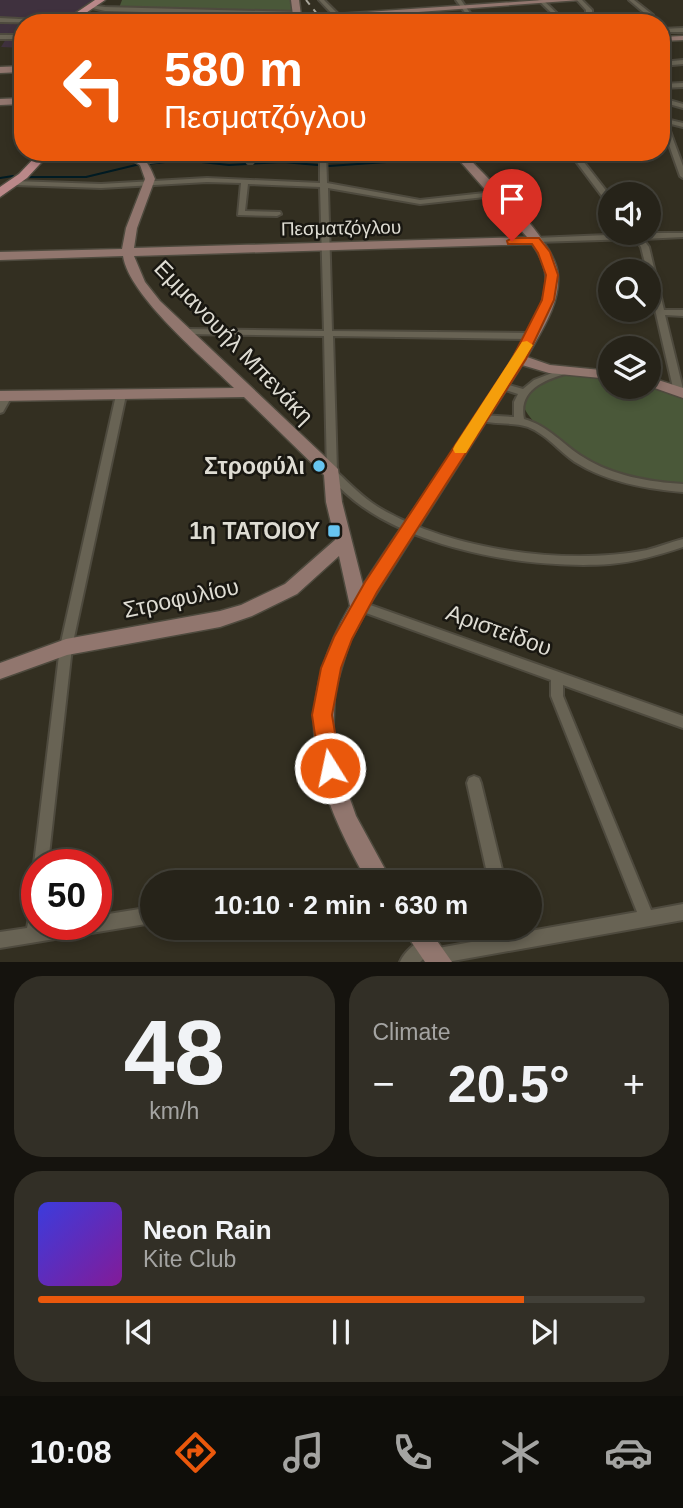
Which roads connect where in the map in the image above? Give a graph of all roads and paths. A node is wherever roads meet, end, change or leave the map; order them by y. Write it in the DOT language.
graph roads {
  1 [pos="101,0"];
  2 [pos="114,0"];
  3 [pos="321,0"];
  4 [pos="577,0"];
  5 [pos="631,0"];
  6 [pos="541,1"];
  7 [pos="461,4"];
  8 [pos="87,6"];
  9 [pos="250,13"];
  10 [pos="260,14"];
  11 [pos="335,14"];
  12 [pos="380,14"];
  13 [pos="555,14"];
  14 [pos="589,14"];
  15 [pos="649,14"];
  16 [pos="3,37"];
  17 [pos="0,45"];
  18 [pos="670,139"];
  19 [pos="37,161"];
  20 [pos="143,161"];
  21 [pos="323,161"];
  22 [pos="464,161"];
  23 [pos="579,161"];
  24 [pos="681,165"];
  25 [pos="683,176"];
  26 [pos="18,180"];
  27 [pos="245,181"];
  28 [pos="0,184"];
  29 [pos="149,184"];
  30 [pos="323,185"];
  31 [pos="598,185"];
  32 [pos="0,193"];
  33 [pos="494,194"];
  34 [pos="277,214"];
  35 [pos="661,235"];
  36 [pos="683,235"];
  37 [pos="598,237"];
  38 [pos="535,240"];
  39 [pos="325,246"];
  40 [pos="128,251"];
  41 [pos="0,256"];
  42 [pos="661,312"];
  43 [pos="683,313"];
  44 [pos="186,332"];
  45 [pos="327,333"];
  46 [pos="532,336"];
  47 [pos="519,359"];
  48 [pos="565,371"];
  49 [pos="598,374"];
  50 [pos="502,386"];
  51 [pos="661,386"];
  52 [pos="246,392"];
  53 [pos="524,392"];
  54 [pos="681,393"];
  55 [pos="121,395"];
  56 [pos="4,396"];
  57 [pos="0,410"];
  58 [pos="481,418"];
  59 [pos="520,422"];
  60 [pos="332,472"];
  61 [pos="683,488"];
  62 [pos="410,528"];
  63 [pos="342,543"];
  64 [pos="683,543"];
  65 [pos="359,606"];
  66 [pos="66,647"];
  67 [pos="0,671"];
  68 [pos="556,677"];
  69 [pos="683,722"];
  70 [pos="474,783"];
  71 [pos="43,849"];
  72 [pos="374,870"];
  73 [pos="494,870"];
  74 [pos="683,912"];
  75 [pos="140,917"];
  76 [pos="647,918"];
  77 [pos="112,921"];
  78 [pos="542,931"];
  79 [pos="21,936"];
  80 [pos="0,940"];
  81 [pos="480,940"];
  82 [pos="429,948"];
  83 [pos="408,962"];
  1 -- 8 [label="main road"];
  2 -- 8 [label="street"];
  3 -- 11 [label="street"];
  4 -- 6 [label="street"];
  4 -- 14 [label="street"];
  5 -- 15 [label="street"];
  6 -- 7 [label="street"];
  6 -- 13 [label="street"];
  7 -- 12 [label="main road"];
  8 -- 9 [label="street"];
  9 -- 10 [label="street"];
  16 -- 17 [label="street"];
  18 -- 24 [label="street"];
  19 -- 26 [label="main road"];
  20 -- 29 [label="main road"];
  21 -- 30 [label="street"];
  22 -- 33 [label="main road"];
  23 -- 31 [label="street"];
  24 -- 25 [label="street"];
  26 -- 28 [label="main road"];
  26 -- 29 [label="street"];
  26 -- 32 [label="main road"];
  27 -- 29 [label="street"];
  27 -- 30 [label="street"];
  27 -- 34 [label="street"];
  29 -- 40 [label="main road, Εμμανουήλ Μπενάκη"];
  30 -- 33 [label="street"];
  30 -- 39 [label="street"];
  33 -- 38 [label="main road"];
  35 -- 36 [label="street, Πεσματζόγλου"];
  37 -- 38 [label="street, Πεσματζόγλου"];
  38 -- 39 [label="main road, Πεσματζόγλου"];
  38 -- 46 [label="main road"];
  39 -- 40 [label="main road, Πεσματζόγλου"];
  39 -- 45 [label="street"];
  40 -- 41 [label="main road, Πεσματζόγλου"];
  40 -- 44 [label="main road, Εμμανουήλ Μπενάκη"];
  42 -- 43 [label="street"];
  42 -- 54 [label="street"];
  44 -- 45 [label="street"];
  44 -- 52 [label="main road, Εμμανουήλ Μπενάκη"];
  45 -- 46 [label="street"];
  45 -- 60 [label="street"];
  46 -- 47 [label="main road"];
  47 -- 48 [label="main road"];
  47 -- 50 [label="main road"];
  48 -- 49 [label="main road"];
  48 -- 53 [label="street"];
  50 -- 53 [label="street"];
  50 -- 58 [label="main road"];
  51 -- 54 [label="main road"];
  52 -- 55 [label="main road"];
  52 -- 60 [label="main road, Εμμανουήλ Μπενάκη"];
  53 -- 59 [label="street"];
  55 -- 56 [label="main road"];
  55 -- 66 [label="street"];
  56 -- 57 [label="street"];
  58 -- 59 [label="street"];
  58 -- 62 [label="main road"];
  59 -- 61 [label="street"];
  60 -- 62 [label="street, Εμμανουήλ Μπενάκη"];
  60 -- 63 [label="main road"];
  62 -- 64 [label="street, Εμμανουήλ Μπενάκη"];
  62 -- 65 [label="main road"];
  63 -- 65 [label="main road"];
  63 -- 66 [label="main road, Στροφυλίου"];
  65 -- 68 [label="street, Αριστείδου"];
  65 -- 72 [label="main road"];
  66 -- 67 [label="main road, Στροφυλίου"];
  66 -- 71 [label="street"];
  68 -- 69 [label="street, Αριστείδου"];
  68 -- 76 [label="street"];
  70 -- 73 [label="street"];
  74 -- 76 [label="street"];
  75 -- 77 [label="street"];
  76 -- 78 [label="street"];
  79 -- 80 [label="street"];
  81 -- 82 [label="street"];
  82 -- 83 [label="street"];
}
